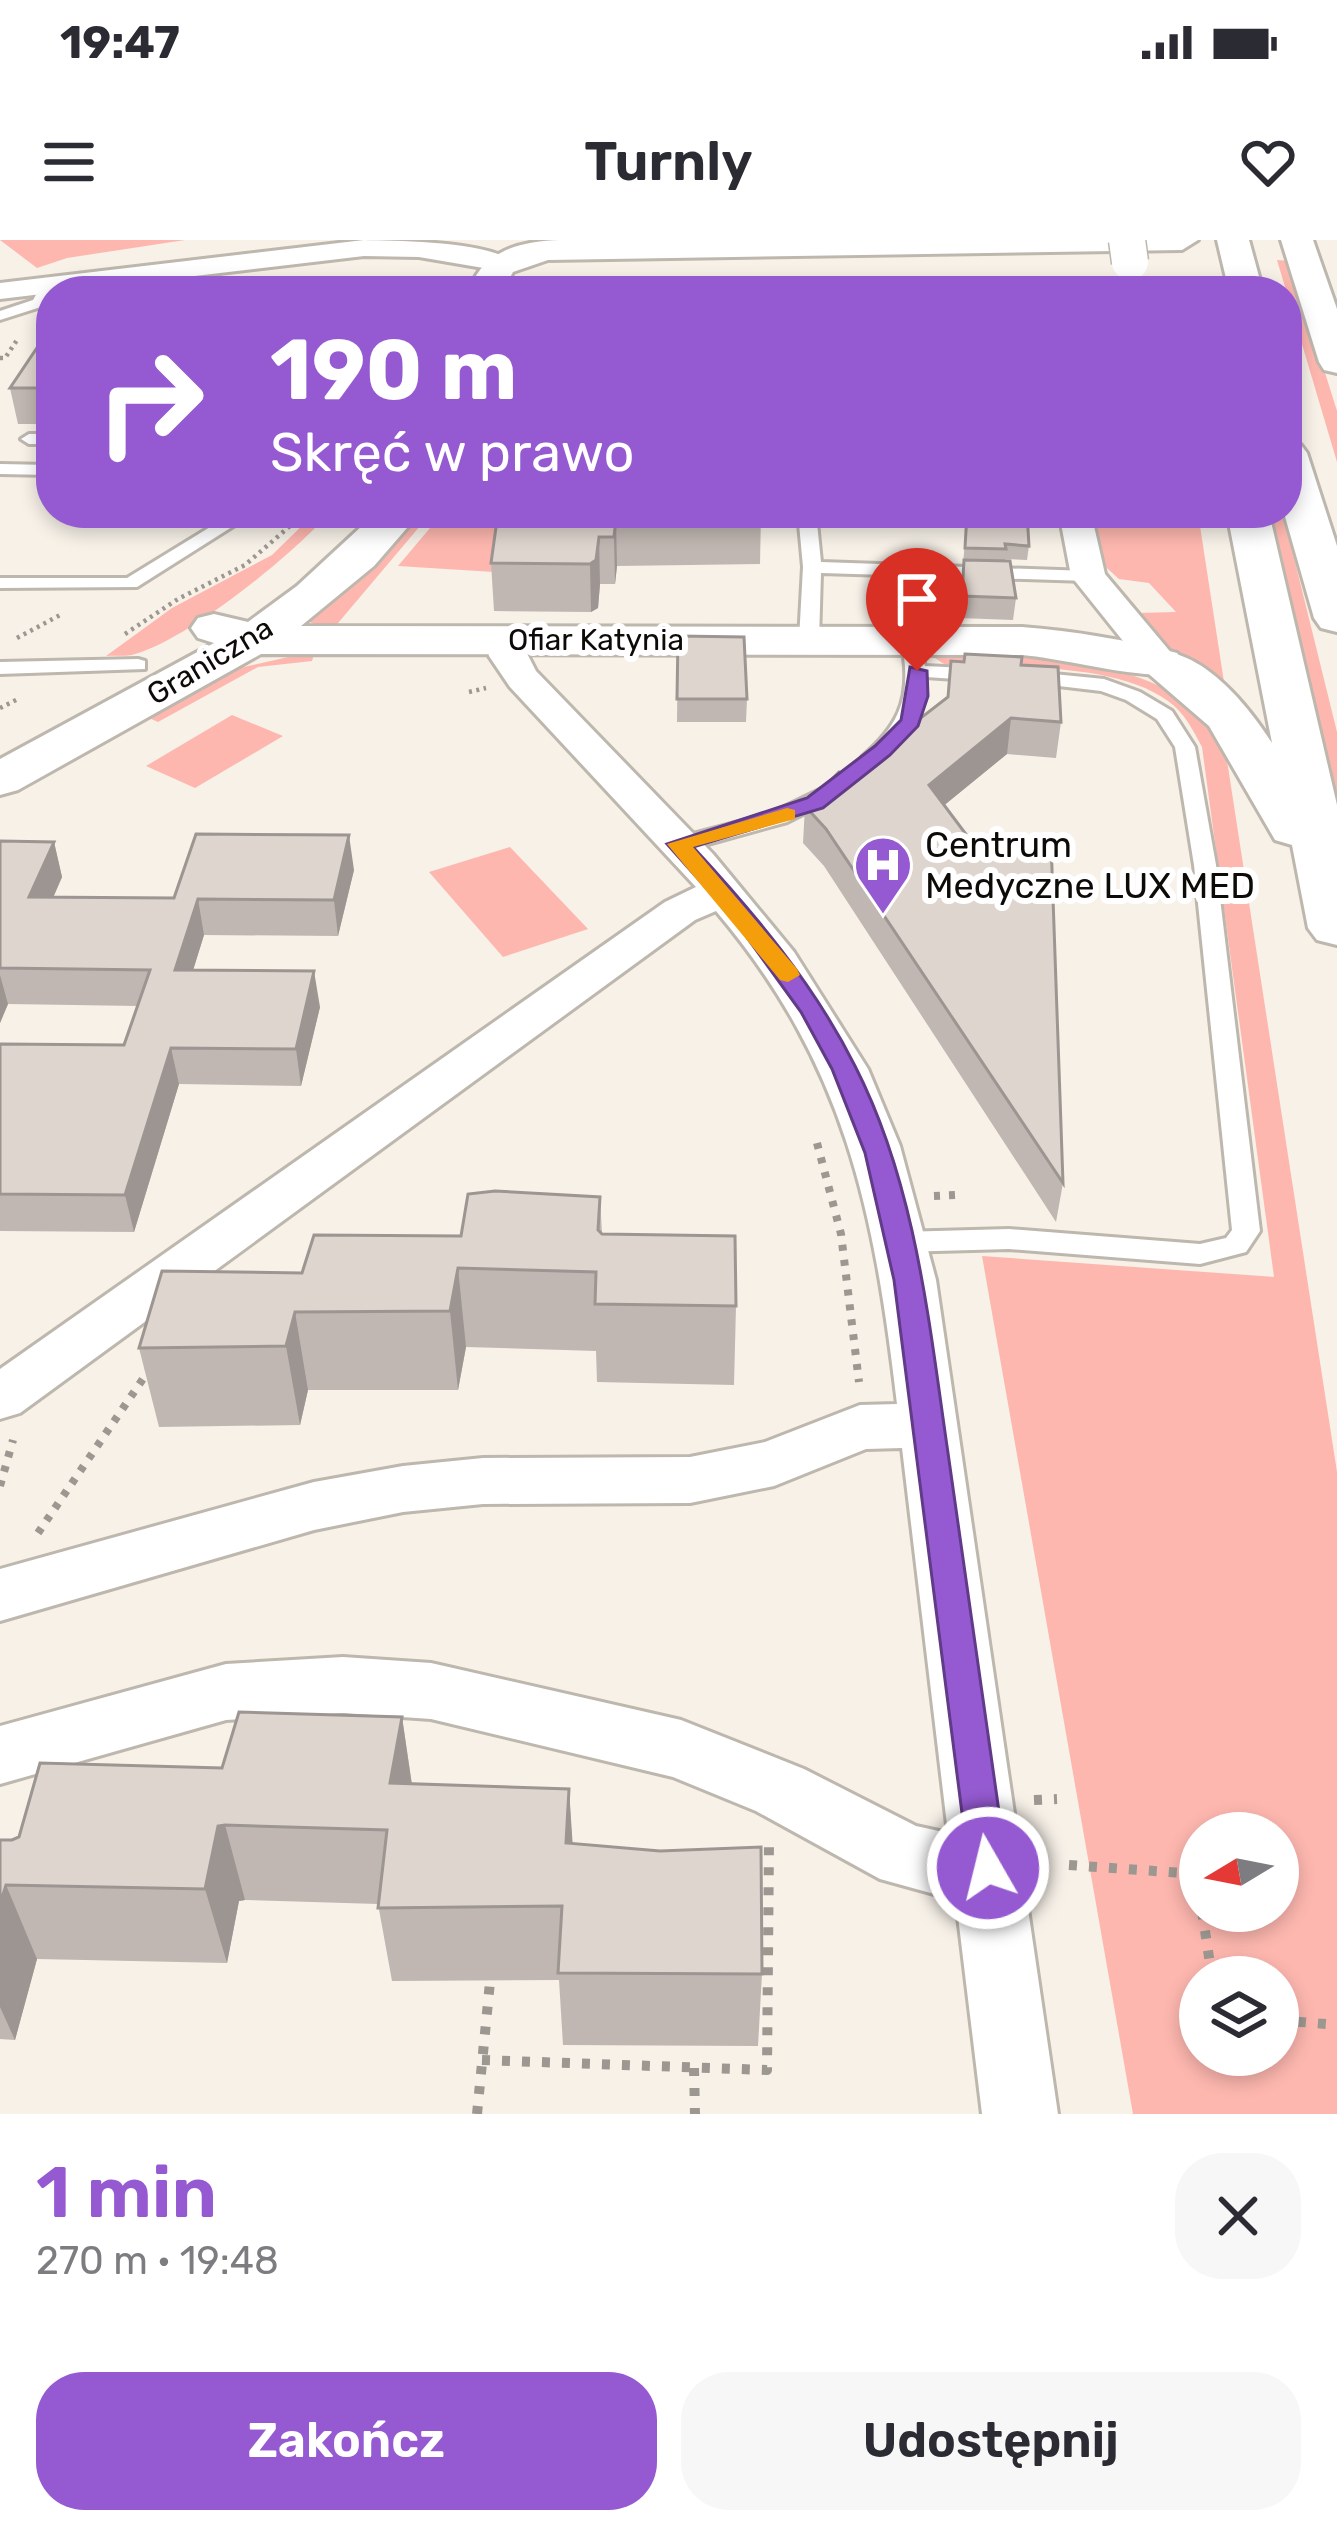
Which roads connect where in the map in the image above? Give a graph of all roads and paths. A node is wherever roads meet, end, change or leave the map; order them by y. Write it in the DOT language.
graph roads {
  1 [pos="1300,250"];
  2 [pos="1191,255"];
  3 [pos="498,264"];
  4 [pos="453,270"];
  5 [pos="147,276"];
  6 [pos="36,289"];
  7 [pos="0,291"];
  8 [pos="36,304"];
  9 [pos="0,316"];
  10 [pos="1337,362"];
  11 [pos="29,439"];
  12 [pos="36,439"];
  13 [pos="0,469"];
  14 [pos="36,470"];
  15 [pos="1302,504"];
  16 [pos="221,528"];
  17 [pos="338,528"];
  18 [pos="384,528"];
  19 [pos="808,528"];
  20 [pos="1079,528"];
  21 [pos="1251,528"];
  22 [pos="812,567"];
  23 [pos="1088,576"];
  24 [pos="0,583"];
  25 [pos="1337,618"];
  26 [pos="232,634"];
  27 [pos="503,640"];
  28 [pos="809,640"];
  29 [pos="914,656"];
  30 [pos="1160,663"];
  31 [pos="138,665"];
  32 [pos="0,668"];
  33 [pos="0,739"];
  34 [pos="0,779"];
  35 [pos="679,844"];
  36 [pos="722,891"];
  37 [pos="1334,913"];
  38 [pos="814,1136"];
  39 [pos="900,1242"];
  40 [pos="157,1358"];
  41 [pos="859,1383"];
  42 [pos="0,1398"];
  43 [pos="928,1426"];
  44 [pos="13,1573"];
  45 [pos="0,1755"];
  46 [pos="769,1816"];
  47 [pos="1069,1865"];
  48 [pos="988,1868"];
  49 [pos="1179,1873"];
  50 [pos="490,1982"];
  51 [pos="1299,2022"];
  52 [pos="1337,2025"];
  53 [pos="482,2060"];
  54 [pos="694,2067"];
  55 [pos="477,2114"];
  56 [pos="695,2114"];
  57 [pos="1020,2114"];
  1 -- 10 [label="main road"];
  2 -- 3 [label="main road"];
  3 -- 4 [label="main road"];
  4 -- 5 [label="street"];
  6 -- 7 [label="street"];
  8 -- 9 [label="lane"];
  11 -- 12 [label="lane"];
  13 -- 14 [label="lane"];
  15 -- 25 [label="main road"];
  16 -- 24 [label="lane"];
  17 -- 26 [label="main road, Graniczna"];
  18 -- 26 [label="main road, Graniczna"];
  19 -- 22 [label="lane"];
  20 -- 23 [label="street"];
  21 -- 37 [label="main road"];
  22 -- 23 [label="lane"];
  22 -- 28 [label="lane"];
  23 -- 30 [label="street"];
  26 -- 27 [label="main road, Ofiar Katynia"];
  26 -- 31 [label="main road, Graniczna"];
  26 -- 34 [label="main road, Graniczna"];
  27 -- 28 [label="main road, Ofiar Katynia"];
  27 -- 35 [label="street"];
  28 -- 29 [label="main road, Ofiar Katynia"];
  29 -- 30 [label="main road, Ofiar Katynia"];
  29 -- 35 [label="lane"];
  29 -- 39 [label="lane"];
  30 -- 37 [label="main road"];
  31 -- 32 [label="lane, Graniczna"];
  31 -- 33 [label="main road, Graniczna"];
  35 -- 36 [label="street"];
  36 -- 39 [label="street"];
  36 -- 42 [label="street"];
  38 -- 41 [label="path"];
  39 -- 43 [label="street"];
  40 -- 44 [label="path"];
  43 -- 44 [label="street"];
  43 -- 48 [label="street"];
  45 -- 48 [label="street"];
  46 -- 54 [label="path"];
  47 -- 49 [label="path"];
  48 -- 57 [label="street"];
  50 -- 53 [label="path"];
  51 -- 52 [label="path"];
  53 -- 54 [label="path"];
  53 -- 55 [label="path"];
  54 -- 56 [label="path"];
}
